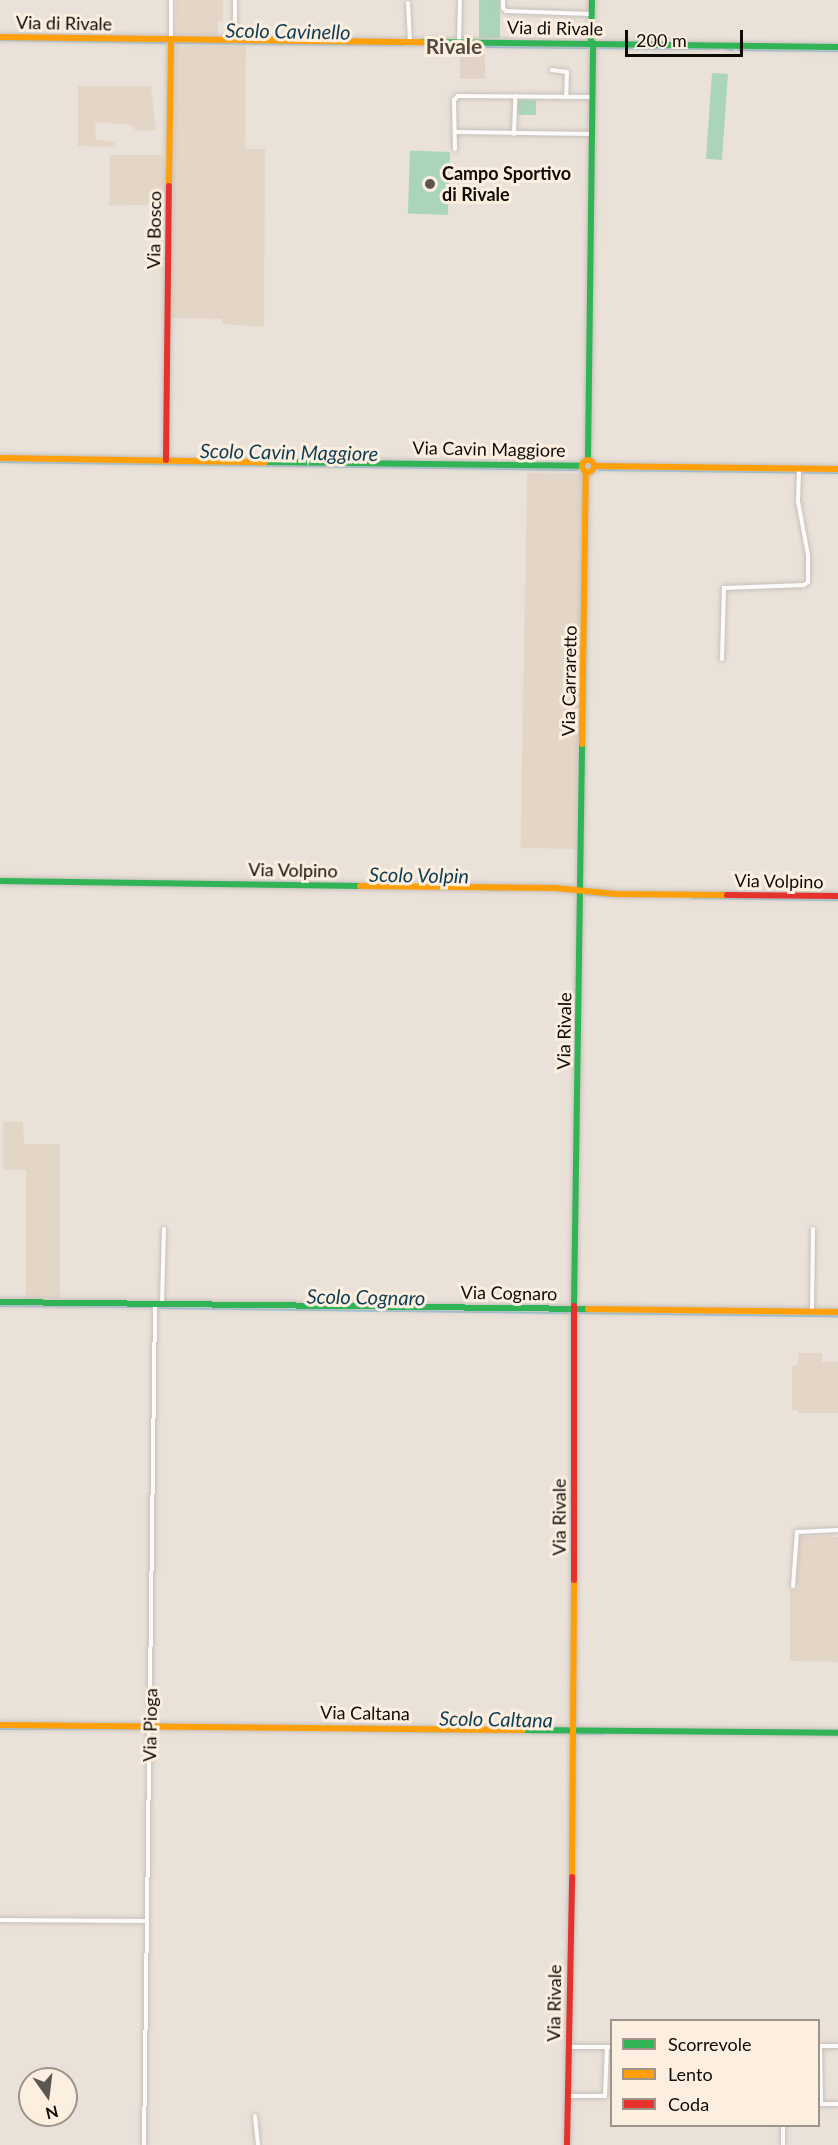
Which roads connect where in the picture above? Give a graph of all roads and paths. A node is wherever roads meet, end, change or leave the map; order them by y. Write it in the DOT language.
graph roads {
  1 [pos="171,0"];
  2 [pos="235,0"];
  3 [pos="460,0"];
  4 [pos="503,0"];
  5 [pos="592,0"];
  6 [pos="408,3"];
  7 [pos="591,14"];
  8 [pos="0,37"];
  9 [pos="171,39"];
  10 [pos="236,39"];
  11 [pos="410,41"];
  12 [pos="459,42"];
  13 [pos="592,43"];
  14 [pos="838,47"];
  15 [pos="552,70"];
  16 [pos="515,96"];
  17 [pos="566,97"];
  18 [pos="592,97"];
  19 [pos="456,132"];
  20 [pos="514,134"];
  21 [pos="592,134"];
  22 [pos="455,149"];
  23 [pos="0,458"];
  24 [pos="588,459"];
  25 [pos="166,460"];
  26 [pos="581,466"];
  27 [pos="594,466"];
  28 [pos="838,469"];
  29 [pos="586,472"];
  30 [pos="799,472"];
  31 [pos="722,659"];
  32 [pos="0,881"];
  33 [pos="581,893"];
  34 [pos="838,896"];
  35 [pos="164,1229"];
  36 [pos="813,1229"];
  37 [pos="0,1302"];
  38 [pos="159,1305"];
  39 [pos="575,1309"];
  40 [pos="812,1311"];
  41 [pos="838,1312"];
  42 [pos="838,1530"];
  43 [pos="793,1586"];
  44 [pos="0,1725"];
  45 [pos="150,1725"];
  46 [pos="838,1732"];
  47 [pos="574,1733"];
  48 [pos="0,1920"];
  49 [pos="147,1921"];
  50 [pos="820,2046"];
  51 [pos="838,2046"];
  52 [pos="568,2047"];
  53 [pos="609,2047"];
  54 [pos="567,2096"];
  55 [pos="820,2104"];
  56 [pos="838,2104"];
  57 [pos="255,2116"];
  58 [pos="783,2127"];
  59 [pos="144,2145"];
  60 [pos="258,2145"];
  61 [pos="567,2145"];
  62 [pos="783,2145"];
  1 -- 9 [label="street, Via Bosco"];
  2 -- 10 [label="street"];
  3 -- 12 [label="street"];
  4 -- 7 [label="street"];
  5 -- 7 [label="street"];
  6 -- 11 [label="street"];
  7 -- 13 [label="street"];
  8 -- 9 [label="street, Via di Rivale"];
  9 -- 10 [label="street, Via di Rivale"];
  9 -- 25 [label="street, Via Bosco"];
  10 -- 11 [label="street, Via di Rivale"];
  11 -- 12 [label="street, Via di Rivale"];
  12 -- 13 [label="street, Via di Rivale"];
  13 -- 14 [label="street, Via di Rivale"];
  13 -- 18 [label="street"];
  15 -- 17 [label="street"];
  16 -- 17 [label="street"];
  16 -- 19 [label="street"];
  16 -- 20 [label="street"];
  17 -- 18 [label="street"];
  18 -- 21 [label="street"];
  19 -- 20 [label="street"];
  19 -- 22 [label="street"];
  20 -- 21 [label="street"];
  21 -- 24 [label="street"];
  23 -- 25 [label="street, Via Cavin Maggiore"];
  24 -- 26 [label="street, Via Cavin Maggiore"];
  24 -- 27 [label="street, Via Cavin Maggiore"];
  25 -- 26 [label="street, Via Cavin Maggiore"];
  26 -- 29 [label="street, Via Cavin Maggiore"];
  27 -- 29 [label="street, Via Cavin Maggiore"];
  27 -- 30 [label="street"];
  28 -- 30 [label="street"];
  29 -- 33 [label="street, Via Carraretto"];
  30 -- 31 [label="street"];
  32 -- 33 [label="street, Via Volpino"];
  33 -- 34 [label="street, Via Volpino"];
  33 -- 39 [label="street, Via Rivale"];
  35 -- 38 [label="street, Via Pioga"];
  36 -- 40 [label="street"];
  37 -- 38 [label="street, Via Cognaro"];
  38 -- 39 [label="street, Via Cognaro"];
  38 -- 45 [label="street, Via Pioga"];
  39 -- 40 [label="street, Via Cognaro"];
  39 -- 47 [label="street, Via Rivale"];
  40 -- 41 [label="street, Via Cognaro"];
  42 -- 43 [label="street"];
  44 -- 45 [label="street, Via Caltana"];
  45 -- 47 [label="street, Via Caltana"];
  45 -- 49 [label="street, Via Pioga"];
  46 -- 47 [label="street, Via Caltana"];
  47 -- 52 [label="street, Via Rivale"];
  48 -- 49 [label="street"];
  49 -- 59 [label="street, Via Pioga"];
  50 -- 51 [label="street"];
  50 -- 55 [label="street"];
  52 -- 53 [label="street"];
  52 -- 54 [label="street, Via Rivale"];
  53 -- 54 [label="street"];
  54 -- 61 [label="street, Via Rivale"];
  55 -- 56 [label="street"];
  57 -- 60 [label="street"];
  58 -- 62 [label="street"];
}
